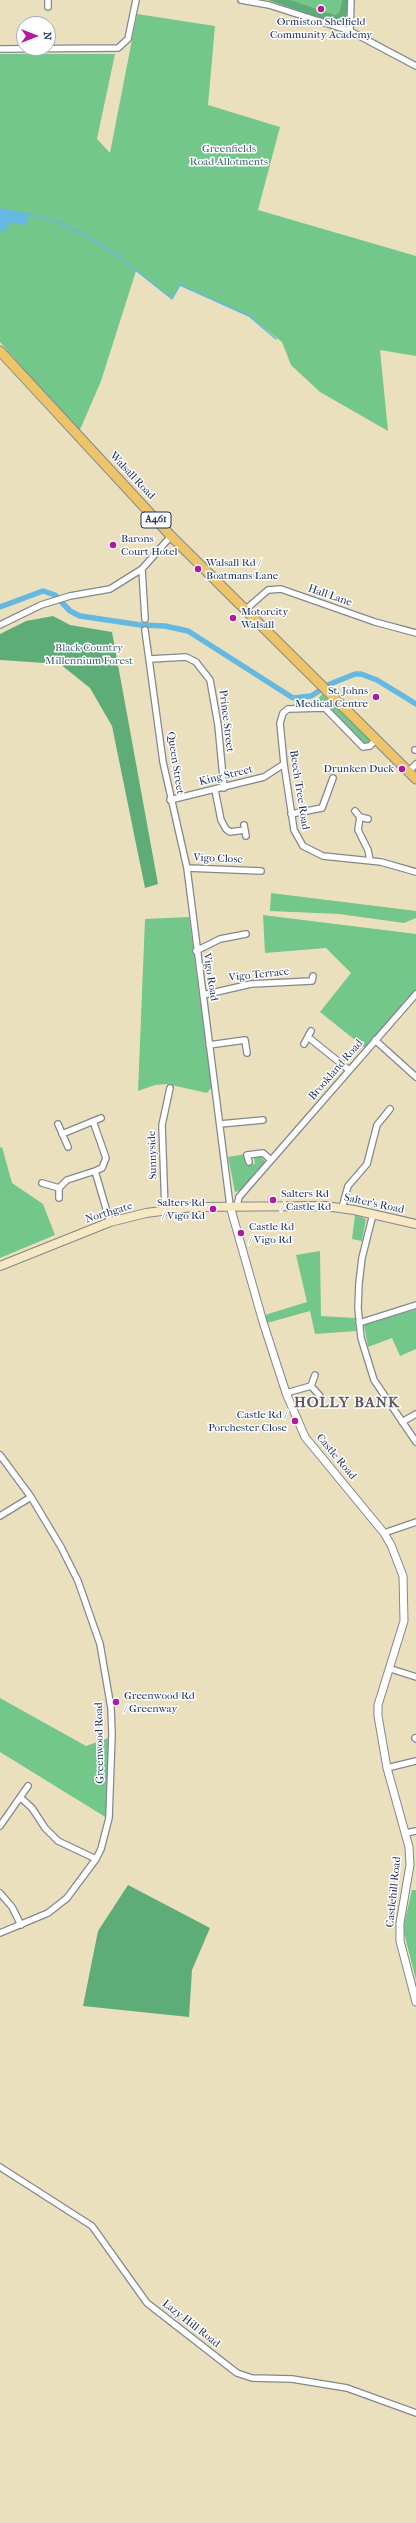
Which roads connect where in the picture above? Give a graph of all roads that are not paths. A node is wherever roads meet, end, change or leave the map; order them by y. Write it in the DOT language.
graph roads {
  1 [pos="48,0"];
  2 [pos="136,0"];
  3 [pos="241,0"];
  4 [pos="351,0"];
  5 [pos="48,7"];
  6 [pos="350,31"];
  7 [pos="0,49"];
  8 [pos="416,66"];
  9 [pos="0,352"];
  10 [pos="171,536"];
  11 [pos="142,569"];
  12 [pos="245,610"];
  13 [pos="145,620"];
  14 [pos="0,625"];
  15 [pos="145,630"];
  16 [pos="416,633"];
  17 [pos="150,659"];
  18 [pos="376,739"];
  19 [pos="284,764"];
  20 [pos="416,764"];
  21 [pos="408,772"];
  22 [pos="416,779"];
  23 [pos="330,780"];
  24 [pos="224,788"];
  25 [pos="215,790"];
  26 [pos="170,800"];
  27 [pos="355,811"];
  28 [pos="291,814"];
  29 [pos="360,818"];
  30 [pos="368,819"];
  31 [pos="245,830"];
  32 [pos="370,860"];
  33 [pos="187,868"];
  34 [pos="261,872"];
  35 [pos="416,872"];
  36 [pos="190,899"];
  37 [pos="246,934"];
  38 [pos="196,951"];
  39 [pos="313,976"];
  40 [pos="416,994"];
  41 [pos="203,995"];
  42 [pos="311,1031"];
  43 [pos="308,1037"];
  44 [pos="375,1040"];
  45 [pos="304,1044"];
  46 [pos="209,1045"];
  47 [pos="247,1053"];
  48 [pos="349,1070"];
  49 [pos="416,1077"];
  50 [pos="170,1088"];
  51 [pos="390,1109"];
  52 [pos="101,1118"];
  53 [pos="263,1120"];
  54 [pos="93,1121"];
  55 [pos="58,1124"];
  56 [pos="220,1124"];
  57 [pos="62,1134"];
  58 [pos="68,1147"];
  59 [pos="271,1160"];
  60 [pos="249,1162"];
  61 [pos="95,1171"];
  62 [pos="42,1183"];
  63 [pos="59,1188"];
  64 [pos="59,1198"];
  65 [pos="234,1206"];
  66 [pos="342,1208"];
  67 [pos="165,1210"];
  68 [pos="372,1214"];
  69 [pos="110,1222"];
  70 [pos="416,1224"];
  71 [pos="0,1266"];
  72 [pos="416,1305"];
  73 [pos="359,1323"];
  74 [pos="315,1374"];
  75 [pos="311,1386"];
  76 [pos="286,1394"];
  77 [pos="320,1396"];
  78 [pos="416,1414"];
  79 [pos="402,1422"];
  80 [pos="416,1442"];
  81 [pos="0,1455"];
  82 [pos="31,1497"];
  83 [pos="0,1516"];
  84 [pos="416,1522"];
  85 [pos="384,1533"];
  86 [pos="391,1669"];
  87 [pos="416,1677"];
  88 [pos="416,1761"];
  89 [pos="388,1768"];
  90 [pos="28,1786"];
  91 [pos="20,1798"];
  92 [pos="0,1824"];
  93 [pos="416,1831"];
  94 [pos="406,1833"];
  95 [pos="96,1859"];
  96 [pos="0,1893"];
  97 [pos="22,1925"];
  98 [pos="0,1933"];
  99 [pos="416,2002"];
  100 [pos="0,2167"];
  101 [pos="416,2413"];
  1 -- 5 [label="street"];
  2 -- 7 [label="street"];
  3 -- 6 [label="street"];
  4 -- 6 [label="street"];
  6 -- 8 [label="street"];
  9 -- 10 [label="highway, Walsall Road / A461"];
  10 -- 11 [label="street"];
  10 -- 12 [label="highway, Walsall Road / A461"];
  11 -- 13 [label="street"];
  11 -- 14 [label="street"];
  12 -- 16 [label="street, Hall Lane"];
  12 -- 18 [label="highway, Walsall Road / A461"];
  15 -- 17 [label="street, Queen Street"];
  17 -- 24 [label="street, Prince Street"];
  17 -- 26 [label="street, Queen Street"];
  18 -- 19 [label="street, Beech Tree Road"];
  18 -- 21 [label="highway, A461"];
  19 -- 24 [label="street, King Street"];
  19 -- 28 [label="street, Beech Tree Road"];
  20 -- 21 [label="street"];
  21 -- 22 [label="highway, A461"];
  23 -- 28 [label="street"];
  24 -- 25 [label="street, King Street"];
  25 -- 26 [label="street, King Street"];
  25 -- 31 [label="street"];
  26 -- 33 [label="street, Queen Street"];
  27 -- 29 [label="street"];
  28 -- 32 [label="street, Beech Tree Road"];
  29 -- 30 [label="street"];
  29 -- 32 [label="street"];
  32 -- 35 [label="street, Beech Tree Road"];
  33 -- 34 [label="street, Vigo Close"];
  33 -- 36 [label="street, Queen Street"];
  36 -- 38 [label="street, Vigo Road"];
  37 -- 38 [label="street"];
  38 -- 41 [label="street, Vigo Road"];
  39 -- 41 [label="street, Vigo Terrace"];
  40 -- 44 [label="street, Brookland Road"];
  41 -- 46 [label="street, Vigo Road"];
  42 -- 43 [label="street"];
  43 -- 45 [label="street"];
  43 -- 48 [label="street"];
  44 -- 48 [label="street, Brookland Road"];
  44 -- 49 [label="street"];
  46 -- 47 [label="street"];
  46 -- 56 [label="street, Vigo Road"];
  48 -- 59 [label="street, Brookland Road"];
  50 -- 67 [label="street, Sunnyside"];
  51 -- 66 [label="street"];
  52 -- 54 [label="street"];
  53 -- 56 [label="street"];
  54 -- 57 [label="street"];
  54 -- 61 [label="street"];
  55 -- 57 [label="street"];
  56 -- 65 [label="street, Vigo Road"];
  57 -- 58 [label="street"];
  59 -- 60 [label="street"];
  59 -- 65 [label="street, Brookland Road"];
  61 -- 63 [label="street"];
  61 -- 69 [label="street"];
  62 -- 63 [label="street"];
  63 -- 64 [label="street"];
  65 -- 66 [label="main road, Salter's Road"];
  65 -- 67 [label="main road, Northgate"];
  65 -- 76 [label="street, Castle Road"];
  66 -- 68 [label="main road, Salter's Road"];
  67 -- 69 [label="main road, Northgate"];
  68 -- 70 [label="main road, Salter's Road"];
  68 -- 73 [label="street"];
  69 -- 71 [label="main road, Northgate"];
  72 -- 73 [label="street"];
  73 -- 79 [label="street"];
  74 -- 75 [label="street"];
  75 -- 76 [label="street"];
  75 -- 77 [label="street"];
  76 -- 85 [label="street, Castle Road"];
  78 -- 79 [label="street"];
  79 -- 80 [label="street"];
  81 -- 82 [label="street, Greenwood Road"];
  82 -- 83 [label="street"];
  82 -- 95 [label="street, Greenwood Road"];
  84 -- 85 [label="street"];
  85 -- 86 [label="street, Castle Road"];
  86 -- 87 [label="street"];
  86 -- 89 [label="street, Castlehill Road"];
  88 -- 89 [label="street"];
  89 -- 94 [label="street, Castlehill Road"];
  90 -- 91 [label="street"];
  91 -- 92 [label="street"];
  91 -- 95 [label="street"];
  93 -- 94 [label="street"];
  94 -- 99 [label="street, Castlehill Road"];
  95 -- 97 [label="street, Greenwood Road"];
  96 -- 97 [label="street"];
  97 -- 98 [label="street, Greenwood Road"];
  100 -- 101 [label="street, Lazy Hill Road"];
}
